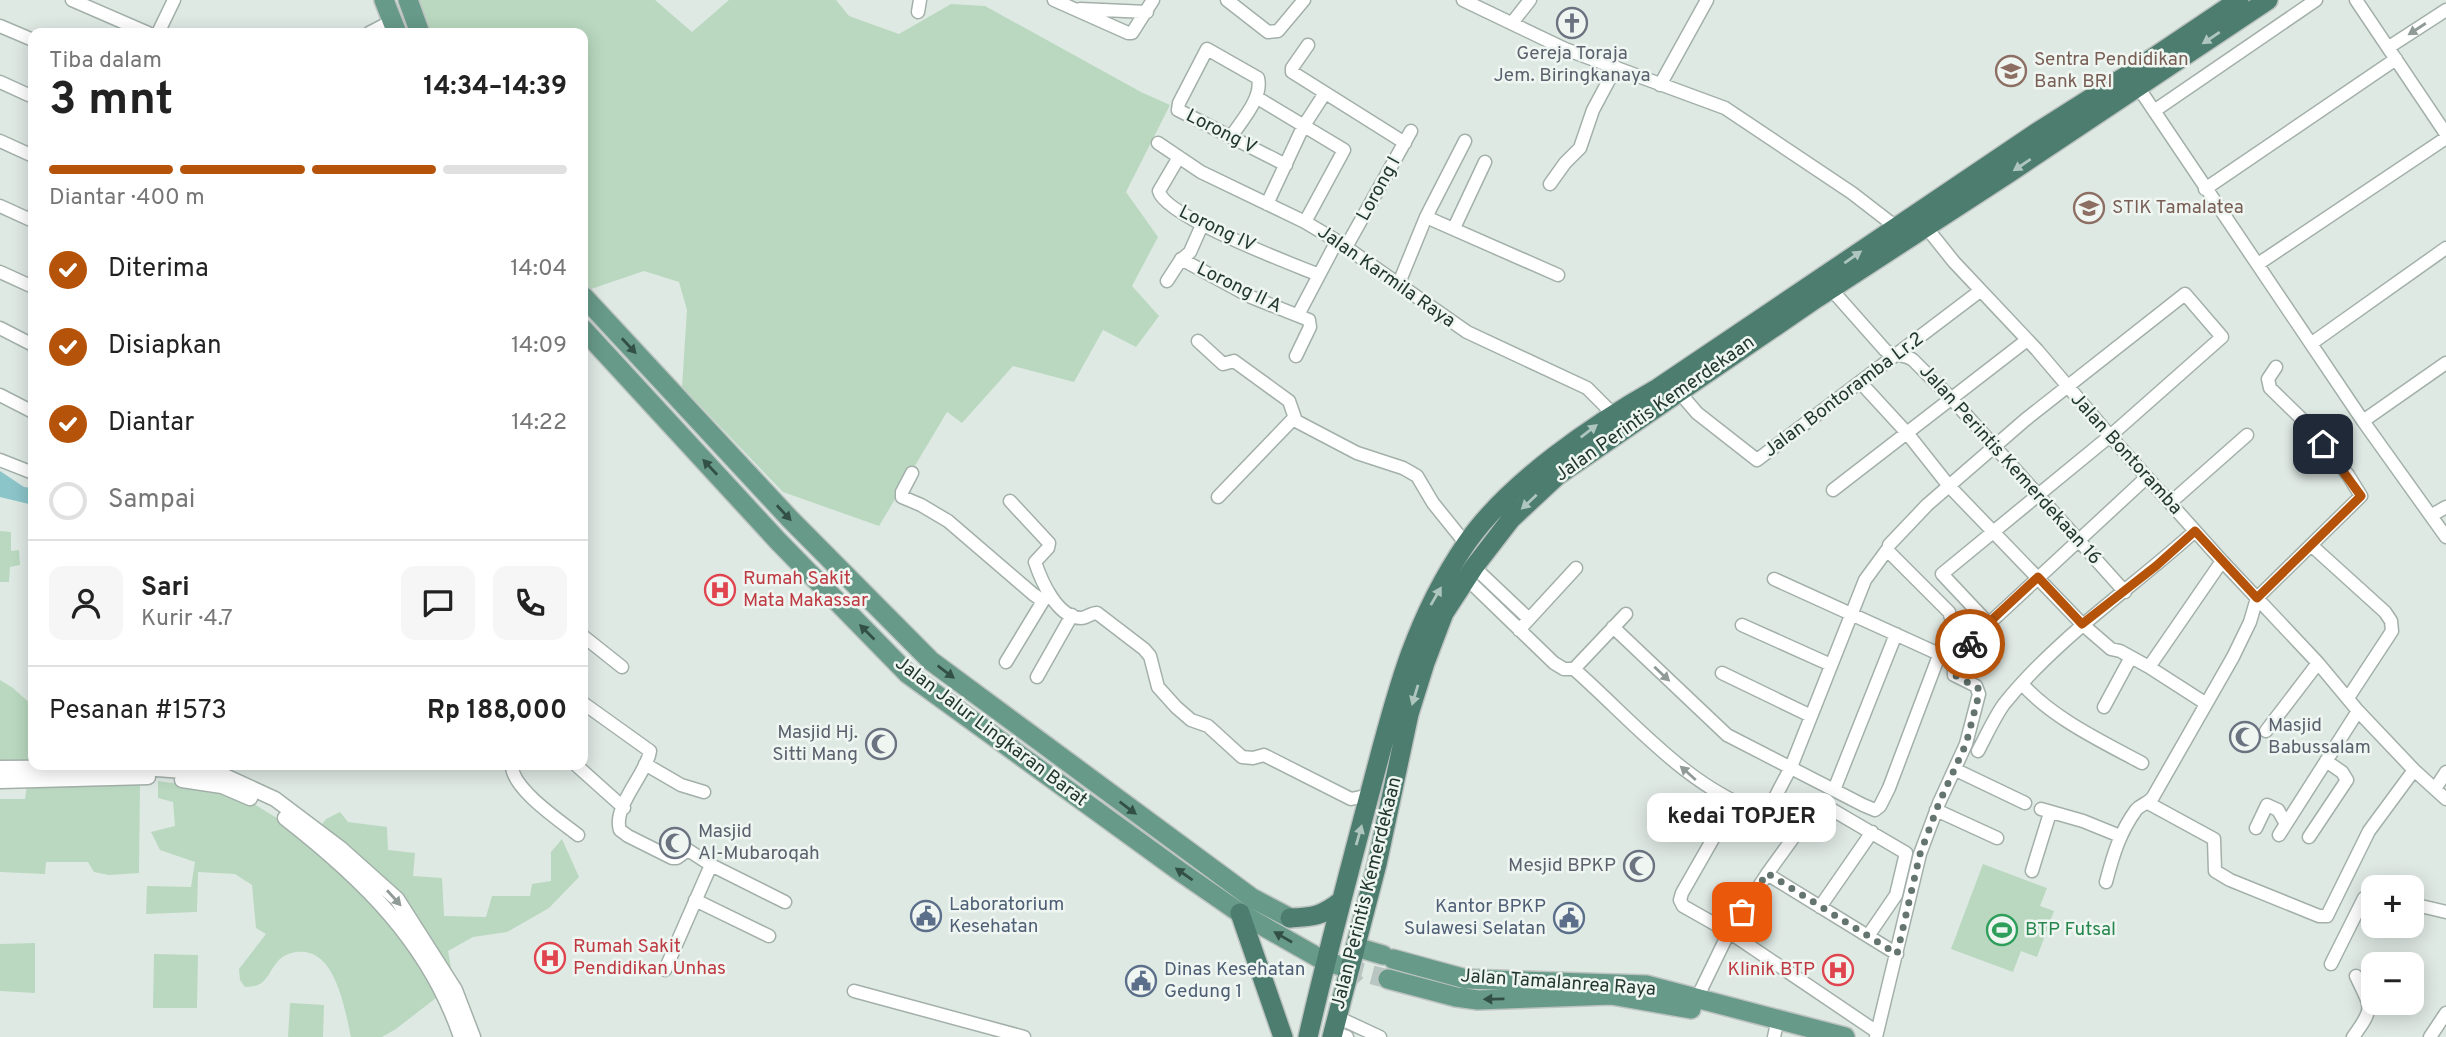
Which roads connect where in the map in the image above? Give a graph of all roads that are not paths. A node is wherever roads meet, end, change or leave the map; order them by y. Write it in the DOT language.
graph roads {
  1 [pos="72,0"];
  2 [pos="174,0"];
  3 [pos="384,0"];
  4 [pos="408,0"];
  5 [pos="1054,0"];
  6 [pos="1153,0"];
  7 [pos="1227,0"];
  8 [pos="1304,0"];
  9 [pos="1462,0"];
  10 [pos="1530,0"];
  11 [pos="1707,0"];
  12 [pos="2239,0"];
  13 [pos="2268,0"];
  14 [pos="2316,0"];
  15 [pos="2356,0"];
  16 [pos="1073,8"];
  17 [pos="2446,10"];
  18 [pos="1147,12"];
  19 [pos="1512,23"];
  20 [pos="0,26"];
  21 [pos="394,27"];
  22 [pos="136,28"];
  23 [pos="160,28"];
  24 [pos="418,28"];
  25 [pos="28,38"];
  26 [pos="1308,45"];
  27 [pos="2393,53"];
  28 [pos="1616,67"];
  29 [pos="0,82"];
  30 [pos="1660,85"];
  31 [pos="2138,87"];
  32 [pos="1325,93"];
  33 [pos="28,95"];
  34 [pos="1256,97"];
  35 [pos="2154,111"];
  36 [pos="1303,127"];
  37 [pos="2446,136"];
  38 [pos="1231,137"];
  39 [pos="0,141"];
  40 [pos="1465,141"];
  41 [pos="1158,143"];
  42 [pos="28,154"];
  43 [pos="1179,158"];
  44 [pos="1485,162"];
  45 [pos="1286,165"];
  46 [pos="1550,184"];
  47 [pos="2205,189"];
  48 [pos="1267,204"];
  49 [pos="0,206"];
  50 [pos="1426,217"];
  51 [pos="28,219"];
  52 [pos="1305,222"];
  53 [pos="1202,225"];
  54 [pos="1896,226"];
  55 [pos="1926,227"];
  56 [pos="1454,228"];
  57 [pos="1342,244"];
  58 [pos="2446,248"];
  59 [pos="1181,259"];
  60 [pos="2258,264"];
  61 [pos="0,272"];
  62 [pos="1319,275"];
  63 [pos="1559,275"];
  64 [pos="1167,281"];
  65 [pos="1399,283"];
  66 [pos="28,285"];
  67 [pos="1831,289"];
  68 [pos="1980,291"];
  69 [pos="588,301"];
  70 [pos="1800,301"];
  71 [pos="1298,315"];
  72 [pos="0,328"];
  73 [pos="588,334"];
  74 [pos="1198,341"];
  75 [pos="2027,341"];
  76 [pos="28,342"];
  77 [pos="2312,344"];
  78 [pos="1898,355"];
  79 [pos="1296,356"];
  80 [pos="2446,363"];
  81 [pos="2276,368"];
  82 [pos="1861,383"];
  83 [pos="2067,387"];
  84 [pos="1679,392"];
  85 [pos="0,395"];
  86 [pos="1951,398"];
  87 [pos="28,409"];
  88 [pos="1612,413"];
  89 [pos="1294,418"];
  90 [pos="2363,421"];
  91 [pos="1907,433"];
  92 [pos="2247,435"];
  93 [pos="2110,436"];
  94 [pos="1995,447"];
  95 [pos="0,460"];
  96 [pos="28,471"];
  97 [pos="912,473"];
  98 [pos="2147,477"];
  99 [pos="1949,486"];
  100 [pos="1833,490"];
  101 [pos="2039,494"];
  102 [pos="1218,497"];
  103 [pos="1010,501"];
  104 [pos="2171,503"];
  105 [pos="2446,507"];
  106 [pos="2432,515"];
  107 [pos="2195,531"];
  108 [pos="1993,532"];
  109 [pos="2446,537"];
  110 [pos="2079,540"];
  111 [pos="1466,544"];
  112 [pos="1889,545"];
  113 [pos="2311,545"];
  114 [pos="2222,561"];
  115 [pos="1576,568"];
  116 [pos="1470,573"];
  117 [pos="2038,577"];
  118 [pos="1774,579"];
  119 [pos="2125,592"];
  120 [pos="1046,597"];
  121 [pos="2257,598"];
  122 [pos="1626,614"];
  123 [pos="1852,614"];
  124 [pos="1072,615"];
  125 [pos="1529,619"];
  126 [pos="1989,624"];
  127 [pos="2082,624"];
  128 [pos="1742,625"];
  129 [pos="1613,627"];
  130 [pos="1519,629"];
  131 [pos="1896,634"];
  132 [pos="588,640"];
  133 [pos="1939,653"];
  134 [pos="2132,657"];
  135 [pos="1006,662"];
  136 [pos="2318,663"];
  137 [pos="1831,666"];
  138 [pos="622,667"];
  139 [pos="2149,667"];
  140 [pos="1574,669"];
  141 [pos="1722,673"];
  142 [pos="1037,677"];
  143 [pos="2022,684"];
  144 [pos="2348,698"];
  145 [pos="2205,703"];
  146 [pos="588,706"];
  147 [pos="2104,707"];
  148 [pos="2358,711"];
  149 [pos="1811,716"];
  150 [pos="2266,731"];
  151 [pos="1978,751"];
  152 [pos="647,759"];
  153 [pos="2326,761"];
  154 [pos="2143,763"];
  155 [pos="1791,767"];
  156 [pos="0,768"];
  157 [pos="28,768"];
  158 [pos="147,770"];
  159 [pos="209,770"];
  160 [pos="216,770"];
  161 [pos="512,770"];
  162 [pos="582,770"];
  163 [pos="1956,770"];
  164 [pos="2414,770"];
  165 [pos="2446,772"];
  166 [pos="177,775"];
  167 [pos="0,781"];
  168 [pos="2435,789"];
  169 [pos="1835,790"];
  170 [pos="704,792"];
  171 [pos="1370,795"];
  172 [pos="2446,799"];
  173 [pos="2025,803"];
  174 [pos="2148,803"];
  175 [pos="624,808"];
  176 [pos="1936,810"];
  177 [pos="2256,828"];
  178 [pos="1872,832"];
  179 [pos="578,835"];
  180 [pos="2120,836"];
  181 [pos="2309,836"];
  182 [pos="1714,837"];
  183 [pos="1997,838"];
  184 [pos="710,865"];
  185 [pos="2032,871"];
  186 [pos="1767,873"];
  187 [pos="2106,882"];
  188 [pos="695,900"];
  189 [pos="1341,901"];
  190 [pos="785,902"];
  191 [pos="2361,904"];
  192 [pos="1820,907"];
  193 [pos="2424,907"];
  194 [pos="2446,912"];
  195 [pos="1240,913"];
  196 [pos="1290,918"];
  197 [pos="1729,932"];
  198 [pos="769,936"];
  199 [pos="1868,936"];
  200 [pos="1330,941"];
  201 [pos="1356,947"];
  202 [pos="1897,954"];
  203 [pos="2331,964"];
  204 [pos="1324,969"];
  205 [pos="665,970"];
  206 [pos="1349,974"];
  207 [pos="2356,975"];
  208 [pos="1388,979"];
  209 [pos="854,992"];
  210 [pos="1646,992"];
  211 [pos="1698,998"];
  212 [pos="461,1018"];
  213 [pos="2444,1022"];
  214 [pos="1776,1029"];
  215 [pos="1337,1031"];
  216 [pos="1877,1035"];
  217 [pos="461,1037"];
  218 [pos="473,1037"];
  219 [pos="1024,1037"];
  220 [pos="1283,1037"];
  221 [pos="1308,1037"];
  222 [pos="1380,1037"];
  223 [pos="1800,1037"];
  224 [pos="1845,1037"];
  225 [pos="2353,1037"];
  226 [pos="2430,1037"];
  1 -- 22 [label="street"];
  2 -- 23 [label="street"];
  3 -- 21 [label="main road"];
  4 -- 24 [label="main road"];
  5 -- 16 [label="street"];
  6 -- 18 [label="street"];
  7 -- 8 [label="street"];
  9 -- 19 [label="street"];
  10 -- 19 [label="street"];
  11 -- 30 [label="street"];
  12 -- 54 [label="highway, Jalan Perintis Kemerdekaan"];
  13 -- 31 [label="highway, Jalan Perintis Kemerdekaan, one-way"];
  14 -- 35 [label="street"];
  15 -- 27 [label="street"];
  16 -- 18 [label="street"];
  16 -- 18 [label="street"];
  17 -- 27 [label="street, one-way"];
  19 -- 28 [label="street"];
  20 -- 25 [label="street"];
  26 -- 32 [label="street"];
  27 -- 37 [label="street"];
  27 -- 47 [label="street"];
  28 -- 30 [label="street"];
  28 -- 46 [label="street"];
  29 -- 33 [label="street"];
  30 -- 54 [label="street"];
  31 -- 35 [label="street"];
  31 -- 55 [label="highway, Jalan Perintis Kemerdekaan, one-way"];
  32 -- 36 [label="street"];
  32 -- 57 [label="street, Lorong I"];
  34 -- 36 [label="street"];
  34 -- 38 [label="street"];
  34 -- 38 [label="street, Lorong V"];
  35 -- 47 [label="street"];
  36 -- 45 [label="street"];
  36 -- 52 [label="street"];
  37 -- 60 [label="street"];
  38 -- 45 [label="street, Lorong V"];
  39 -- 42 [label="street"];
  40 -- 50 [label="street"];
  41 -- 43 [label="street, Jalan Karmila Raya"];
  43 -- 48 [label="street, Jalan Karmila Raya"];
  43 -- 53 [label="street, Lorong IV"];
  44 -- 56 [label="street"];
  45 -- 48 [label="street"];
  47 -- 60 [label="street"];
  48 -- 52 [label="street, Jalan Karmila Raya"];
  49 -- 51 [label="street"];
  50 -- 56 [label="street"];
  50 -- 65 [label="street"];
  52 -- 57 [label="street, Jalan Karmila Raya"];
  53 -- 59 [label="street"];
  53 -- 62 [label="street, Lorong IV"];
  70 -- 54 [label="highway, Jalan Perintis Kemerdekaan, one-way"];
  55 -- 67 [label="highway, Jalan Perintis Kemerdekaan"];
  55 -- 68 [label="street, Jalan Bontoramba"];
  56 -- 63 [label="street"];
  57 -- 62 [label="street, Lorong I"];
  57 -- 65 [label="street, Jalan Karmila Raya"];
  58 -- 77 [label="street"];
  59 -- 64 [label="street"];
  59 -- 71 [label="street, Lorong II A"];
  60 -- 77 [label="street"];
  61 -- 66 [label="street"];
  62 -- 71 [label="street, Lorong I"];
  65 -- 88 [label="street, Jalan Karmila Raya"];
  67 -- 70 [label="highway, Jalan Perintis Kemerdekaan"];
  67 -- 78 [label="street, Jalan Perintis Kemerdekaan 16"];
  68 -- 75 [label="street, Jalan Bontoramba"];
  68 -- 78 [label="street, Jalan Bontoramba Lr.2"];
  69 -- 196 [label="main road, Jalan Jalur Lingkaran Barat, one-way"];
  70 -- 84 [label="highway, Jalan Perintis Kemerdekaan"];
  70 -- 88 [label="highway, Jalan Perintis Kemerdekaan"];
  71 -- 79 [label="street"];
  72 -- 76 [label="street"];
  195 -- 73 [label="main road, Jalan Jalur Lingkaran Barat, one-way"];
  74 -- 89 [label="street"];
  75 -- 83 [label="street, Jalan Bontoramba"];
  75 -- 86 [label="street"];
  77 -- 90 [label="street"];
  78 -- 82 [label="street, Jalan Bontoramba Lr.2"];
  78 -- 86 [label="street, Jalan Perintis Kemerdekaan 16"];
  80 -- 90 [label="street"];
  81 -- 113 [label="street"];
  82 -- 84 [label="street, Jalan Bontoramba Lr.2"];
  82 -- 91 [label="street"];
  83 -- 93 [label="street, Jalan Bontoramba"];
  83 -- 93 [label="street"];
  83 -- 94 [label="street"];
  84 -- 116 [label="highway, Jalan Perintis Kemerdekaan, one-way"];
  85 -- 87 [label="street"];
  86 -- 91 [label="street"];
  86 -- 94 [label="street, Jalan Perintis Kemerdekaan 16"];
  111 -- 88 [label="highway, Jalan Perintis Kemerdekaan, one-way"];
  89 -- 102 [label="street"];
  89 -- 111 [label="street"];
  90 -- 106 [label="street"];
  91 -- 99 [label="street"];
  91 -- 100 [label="street"];
  92 -- 104 [label="street"];
  93 -- 98 [label="street, Jalan Bontoramba"];
  93 -- 101 [label="street"];
  94 -- 99 [label="street"];
  94 -- 101 [label="street, Jalan Perintis Kemerdekaan 16"];
  95 -- 96 [label="street"];
  97 -- 120 [label="street"];
  98 -- 104 [label="street, Jalan Bontoramba"];
  98 -- 110 [label="street"];
  99 -- 108 [label="street"];
  99 -- 112 [label="street"];
  101 -- 108 [label="street"];
  101 -- 110 [label="street, Jalan Perintis Kemerdekaan 16"];
  103 -- 120 [label="street"];
  104 -- 107 [label="street, Jalan Bontoramba"];
  105 -- 106 [label="street"];
  106 -- 109 [label="street"];
  107 -- 114 [label="street, Jalan Bontoramba"];
  107 -- 119 [label="street"];
  108 -- 117 [label="street"];
  108 -- 126 [label="street"];
  110 -- 117 [label="street"];
  110 -- 119 [label="street, Jalan Perintis Kemerdekaan 16"];
  171 -- 111 [label="highway, Jalan Perintis Kemerdekaan, one-way"];
  113 -- 121 [label="street"];
  113 -- 144 [label="street"];
  114 -- 121 [label="street, Jalan Bontoramba"];
  114 -- 139 [label="street"];
  115 -- 125 [label="street"];
  116 -- 125 [label="street"];
  116 -- 130 [label="street"];
  116 -- 201 [label="highway, Jalan Perintis Kemerdekaan, one-way"];
  117 -- 126 [label="street"];
  117 -- 127 [label="street"];
  118 -- 123 [label="street"];
  119 -- 127 [label="street"];
  120 -- 124 [label="street"];
  120 -- 135 [label="street"];
  121 -- 136 [label="street, Jalan Bontoramba"];
  121 -- 145 [label="street"];
  122 -- 129 [label="street"];
  123 -- 131 [label="street"];
  123 -- 133 [label="street"];
  123 -- 137 [label="street"];
  124 -- 142 [label="street"];
  124 -- 171 [label="street"];
  125 -- 130 [label="street"];
  126 -- 163 [label="street"];
  127 -- 134 [label="street"];
  127 -- 143 [label="street"];
  128 -- 137 [label="street"];
  129 -- 140 [label="street"];
  129 -- 155 [label="street, one-way"];
  130 -- 140 [label="street"];
  131 -- 133 [label="street"];
  131 -- 169 [label="street"];
  132 -- 138 [label="street"];
  133 -- 169 [label="street"];
  134 -- 139 [label="street"];
  134 -- 147 [label="street"];
  136 -- 144 [label="street, Jalan Bontoramba"];
  136 -- 150 [label="street"];
  137 -- 149 [label="street"];
  139 -- 145 [label="street"];
  155 -- 140 [label="street, one-way"];
  141 -- 149 [label="street"];
  143 -- 151 [label="street"];
  143 -- 154 [label="street"];
  144 -- 148 [label="street, Jalan Bontoramba"];
  145 -- 174 [label="street"];
  146 -- 152 [label="street"];
  148 -- 153 [label="street"];
  148 -- 164 [label="street, Jalan Bontoramba"];
  149 -- 155 [label="street"];
  152 -- 170 [label="street"];
  152 -- 175 [label="street"];
  153 -- 177 [label="street"];
  153 -- 181 [label="street"];
  155 -- 169 [label="street"];
  156 -- 157 [label="street"];
  158 -- 166 [label="street"];
  159 -- 166 [label="street"];
  160 -- 212 [label="street, one-way"];
  161 -- 179 [label="street"];
  162 -- 175 [label="street"];
  163 -- 173 [label="street"];
  163 -- 176 [label="street"];
  164 -- 168 [label="street, Jalan Bontoramba"];
  164 -- 174 [label="street"];
  165 -- 168 [label="street"];
  166 -- 167 [label="street"];
  166 -- 212 [label="street"];
  168 -- 172 [label="street, Jalan Bontoramba"];
  189 -- 171 [label="highway, Jalan Perintis Kemerdekaan, one-way"];
  174 -- 180 [label="street"];
  175 -- 184 [label="street"];
  176 -- 183 [label="street"];
  176 -- 202 [label="street"];
  178 -- 186 [label="street"];
  178 -- 192 [label="street"];
  178 -- 199 [label="street"];
  180 -- 185 [label="street"];
  180 -- 187 [label="street"];
  182 -- 197 [label="street"];
  184 -- 188 [label="street"];
  184 -- 190 [label="street"];
  186 -- 192 [label="street"];
  186 -- 197 [label="street"];
  188 -- 198 [label="street"];
  188 -- 205 [label="street"];
  189 -- 196 [label="highway"];
  189 -- 200 [label="highway, Jalan Perintis Kemerdekaan"];
  191 -- 203 [label="street"];
  192 -- 199 [label="street"];
  193 -- 194 [label="street"];
  204 -- 195 [label="main road, Jalan Jalur Lingkaran Barat, one-way"];
  195 -- 220 [label="highway"];
  197 -- 211 [label="street"];
  197 -- 216 [label="street"];
  199 -- 202 [label="street"];
  200 -- 201 [label="highway"];
  200 -- 204 [label="highway, Jalan Perintis Kemerdekaan"];
  201 -- 206 [label="highway, Jalan Perintis Kemerdekaan"];
  201 -- 210 [label="main road, Jalan Tamalanrea Raya"];
  202 -- 216 [label="street"];
  204 -- 206 [label="main road, Jalan Jalur Lingkaran Barat"];
  204 -- 221 [label="highway, Jalan Perintis Kemerdekaan"];
  206 -- 215 [label="highway, Jalan Perintis Kemerdekaan"];
  207 -- 225 [label="street"];
  210 -- 208 [label="main road, Jalan Tamalanrea Raya, one-way"];
  209 -- 219 [label="street"];
  210 -- 211 [label="main road, Jalan Tamalanrea Raya"];
  210 -- 214 [label="main road, Jalan Tamalanrea Raya"];
  211 -- 214 [label="main road, Jalan Tamalanrea Raya"];
  212 -- 217 [label="street"];
  212 -- 218 [label="street"];
  213 -- 226 [label="street"];
  214 -- 223 [label="main road, Jalan Tamalanrea Raya"];
  214 -- 224 [label="main road, Jalan Tamalanrea Raya"];
  215 -- 222 [label="street"];
}
